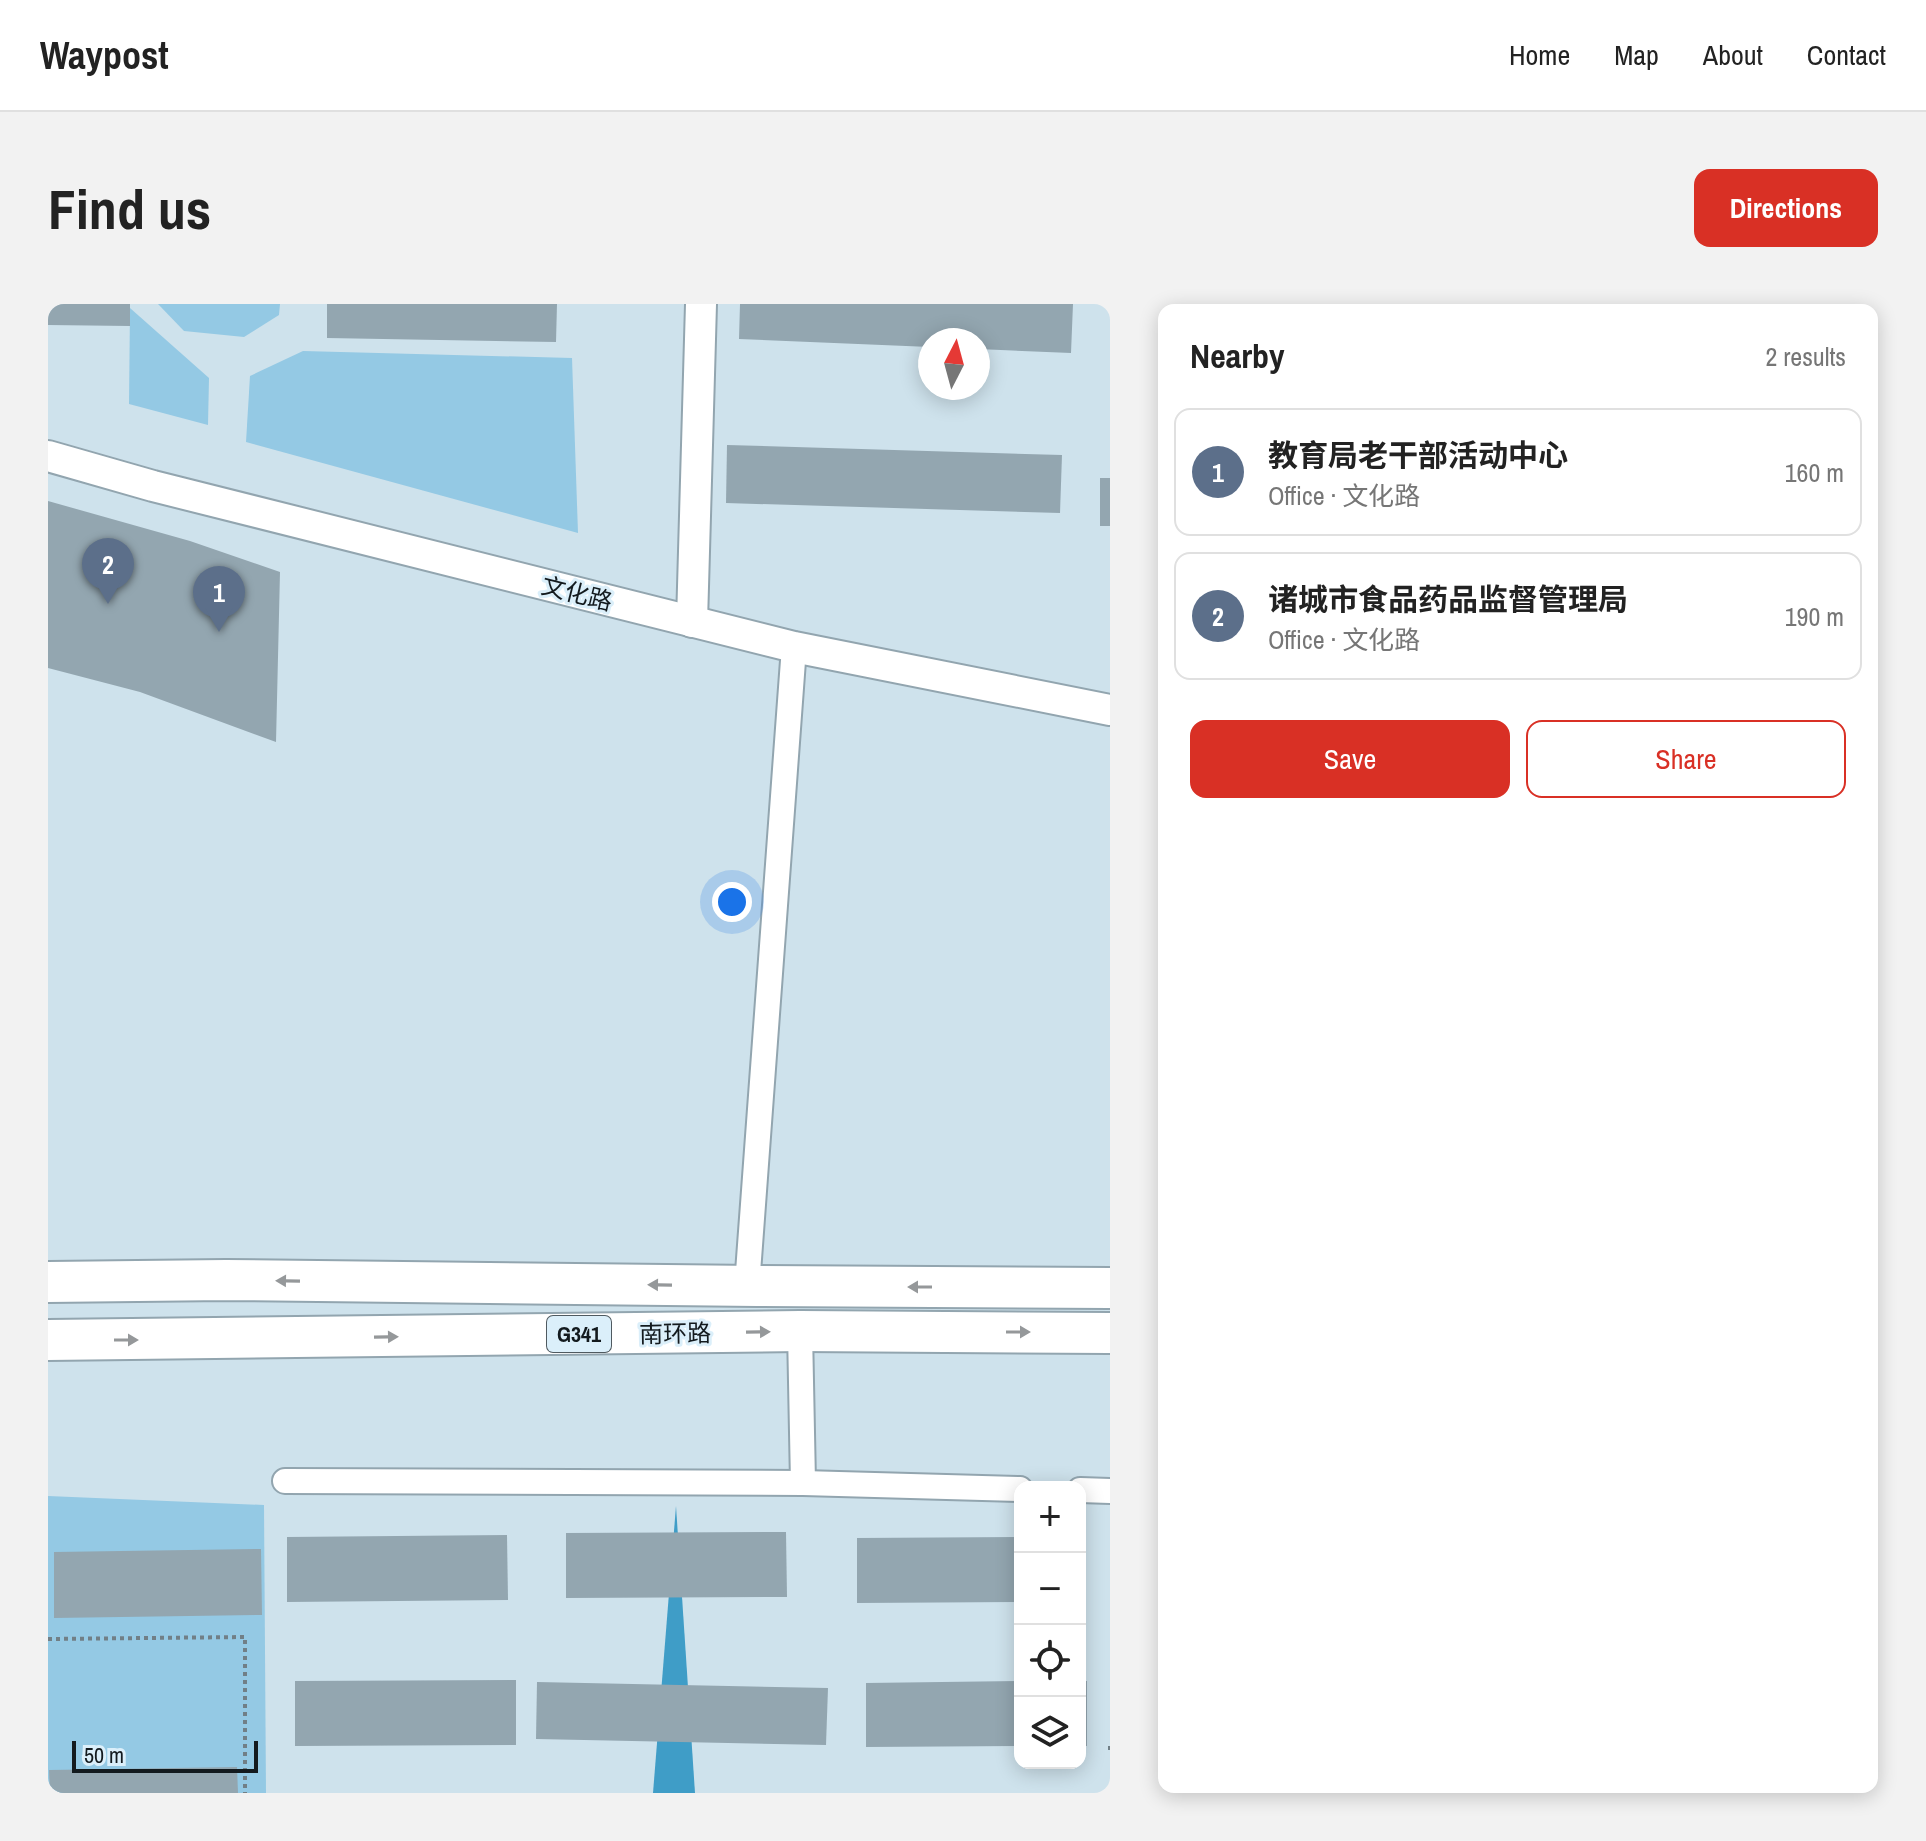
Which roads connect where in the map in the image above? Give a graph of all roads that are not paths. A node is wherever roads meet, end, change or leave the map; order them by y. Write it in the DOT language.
graph roads {
  1 [pos="701,304"];
  2 [pos="48,456"];
  3 [pos="692,622"];
  4 [pos="794,647"];
  5 [pos="1110,710"];
  6 [pos="48,1282"];
  7 [pos="747,1286"];
  8 [pos="1110,1288"];
  9 [pos="800,1331"];
  10 [pos="1110,1333"];
  11 [pos="48,1340"];
  12 [pos="285,1481"];
  13 [pos="803,1483"];
  14 [pos="1014,1489"];
  15 [pos="1086,1490"];
  16 [pos="1110,1491"];
  1 -- 3 [label="street"];
  2 -- 3 [label="street, 文化路"];
  3 -- 4 [label="street, 文化路"];
  4 -- 5 [label="street, 文化路"];
  4 -- 7 [label="street"];
  7 -- 6 [label="highway, 南环路 / G341, one-way"];
  8 -- 7 [label="highway, 南环路 / G341, one-way"];
  9 -- 10 [label="highway, 南环路 / G341, one-way"];
  11 -- 9 [label="highway, 南环路 / G341, one-way"];
  9 -- 13 [label="street"];
  12 -- 13 [label="street"];
  13 -- 14 [label="street"];
  15 -- 16 [label="street"];
}
